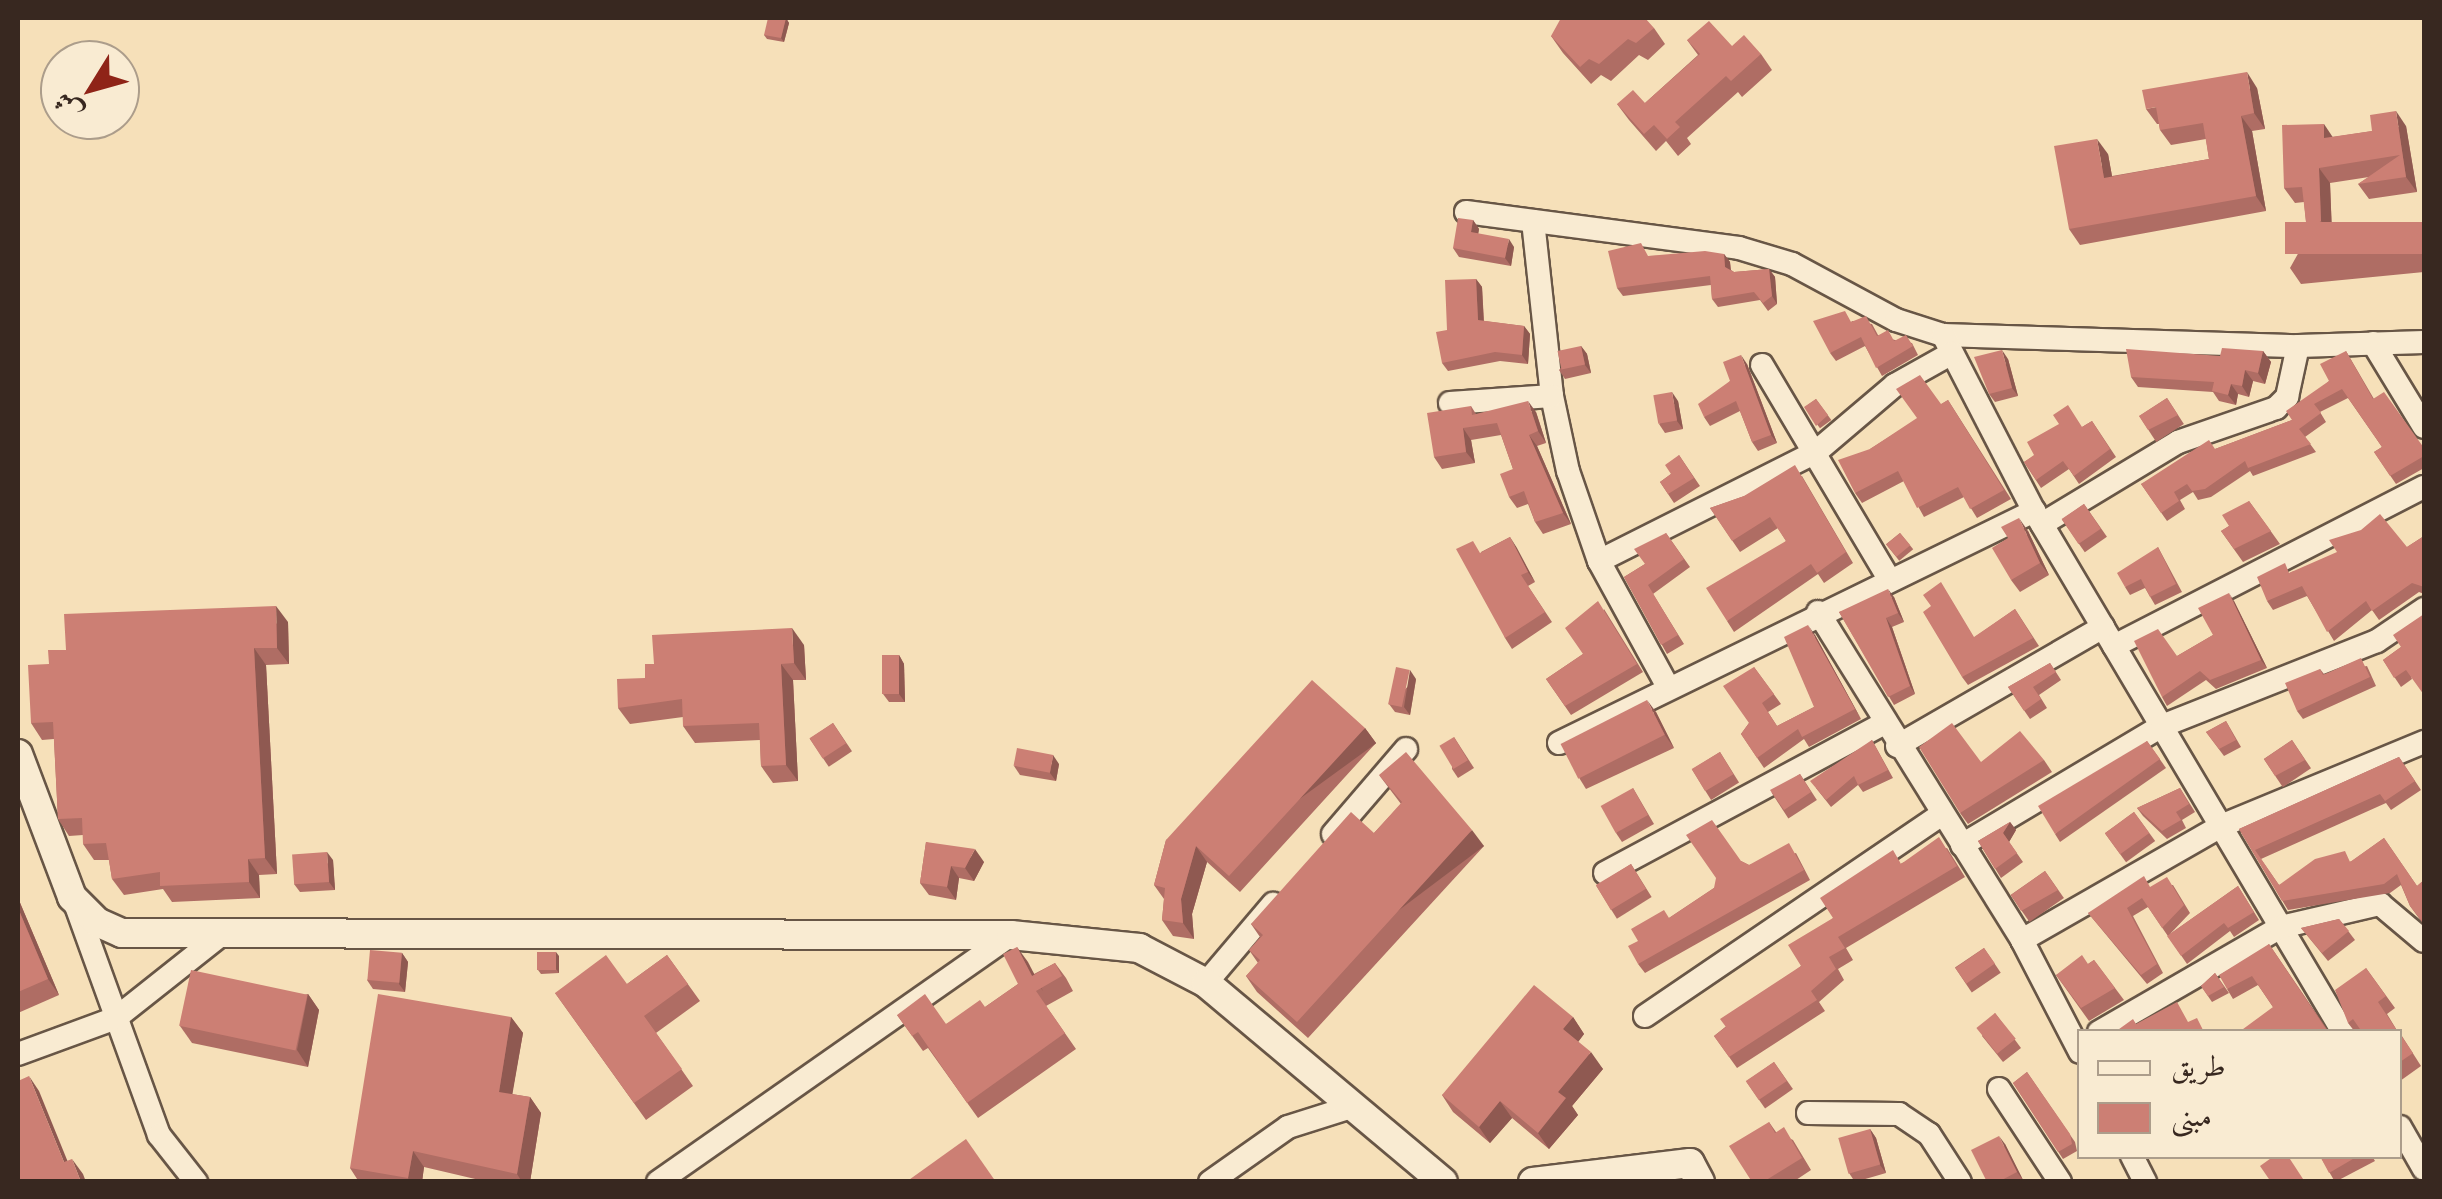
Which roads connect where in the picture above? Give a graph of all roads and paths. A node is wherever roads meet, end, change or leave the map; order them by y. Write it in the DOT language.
graph roads {
  1 [pos="1466,212"];
  2 [pos="1533,221"];
  3 [pos="2424,342"];
  4 [pos="2374,343"];
  5 [pos="1948,344"];
  6 [pos="2298,346"];
  7 [pos="1762,365"];
  8 [pos="1552,396"];
  9 [pos="1450,403"];
  10 [pos="2424,427"];
  11 [pos="1816,452"];
  12 [pos="2424,487"];
  13 [pos="2038,518"];
  14 [pos="1599,561"];
  15 [pos="1888,579"];
  16 [pos="2424,609"];
  17 [pos="1818,612"];
  18 [pos="2108,637"];
  19 [pos="1668,688"];
  20 [pos="1882,724"];
  21 [pos="2162,726"];
  22 [pos="1559,742"];
  23 [pos="2424,742"];
  24 [pos="1897,746"];
  25 [pos="1406,749"];
  26 [pos="18,754"];
  27 [pos="26,803"];
  28 [pos="1942,814"];
  29 [pos="2220,826"];
  30 [pos="1962,844"];
  31 [pos="1318,851"];
  32 [pos="1605,873"];
  33 [pos="1293,880"];
  34 [pos="72,896"];
  35 [pos="2280,926"];
  36 [pos="1011,934"];
  37 [pos="218,938"];
  38 [pos="2022,940"];
  39 [pos="2424,941"];
  40 [pos="1206,982"];
  41 [pos="1645,1016"];
  42 [pos="116,1018"];
  43 [pos="2104,1029"];
  44 [pos="2341,1029"];
  45 [pos="2077,1045"];
  46 [pos="18,1054"];
  47 [pos="1999,1088"];
  48 [pos="1348,1108"];
  49 [pos="1808,1113"];
  50 [pos="2402,1130"];
  51 [pos="2424,1169"];
  52 [pos="196,1182"];
  53 [pos="658,1182"];
  54 [pos="1210,1182"];
  55 [pos="1442,1182"];
  56 [pos="1533,1182"];
  57 [pos="1700,1182"];
  58 [pos="1960,1182"];
  59 [pos="2060,1182"];
  1 -- 2 [label="street"];
  2 -- 5 [label="street"];
  2 -- 8 [label="street"];
  3 -- 4 [label="street"];
  4 -- 6 [label="street"];
  4 -- 10 [label="street"];
  5 -- 6 [label="street"];
  5 -- 11 [label="street"];
  5 -- 13 [label="street"];
  6 -- 13 [label="street"];
  7 -- 11 [label="street"];
  8 -- 9 [label="street"];
  8 -- 14 [label="street"];
  11 -- 14 [label="street"];
  11 -- 15 [label="street"];
  12 -- 18 [label="street"];
  13 -- 15 [label="street"];
  13 -- 18 [label="street"];
  14 -- 19 [label="street"];
  15 -- 17 [label="street"];
  16 -- 21 [label="street"];
  17 -- 19 [label="street"];
  17 -- 20 [label="street"];
  18 -- 21 [label="street"];
  18 -- 24 [label="street"];
  19 -- 22 [label="street"];
  20 -- 24 [label="street"];
  20 -- 32 [label="street"];
  21 -- 29 [label="street"];
  21 -- 30 [label="street"];
  23 -- 29 [label="street"];
  24 -- 28 [label="street"];
  25 -- 31 [label="street"];
  26 -- 27 [label="street"];
  27 -- 34 [label="street"];
  28 -- 30 [label="street"];
  28 -- 41 [label="street"];
  29 -- 35 [label="street"];
  29 -- 38 [label="street"];
  30 -- 38 [label="street"];
  33 -- 40 [label="street"];
  34 -- 37 [label="street"];
  34 -- 42 [label="street"];
  35 -- 39 [label="street"];
  35 -- 43 [label="street"];
  35 -- 44 [label="street"];
  36 -- 37 [label="street"];
  36 -- 40 [label="street"];
  36 -- 53 [label="street"];
  37 -- 42 [label="street"];
  38 -- 45 [label="street"];
  40 -- 48 [label="street"];
  42 -- 46 [label="street"];
  42 -- 52 [label="street"];
  47 -- 59 [label="street"];
  48 -- 54 [label="street"];
  48 -- 55 [label="street"];
  49 -- 58 [label="street"];
  50 -- 51 [label="street"];
  56 -- 57 [label="street"];
}
